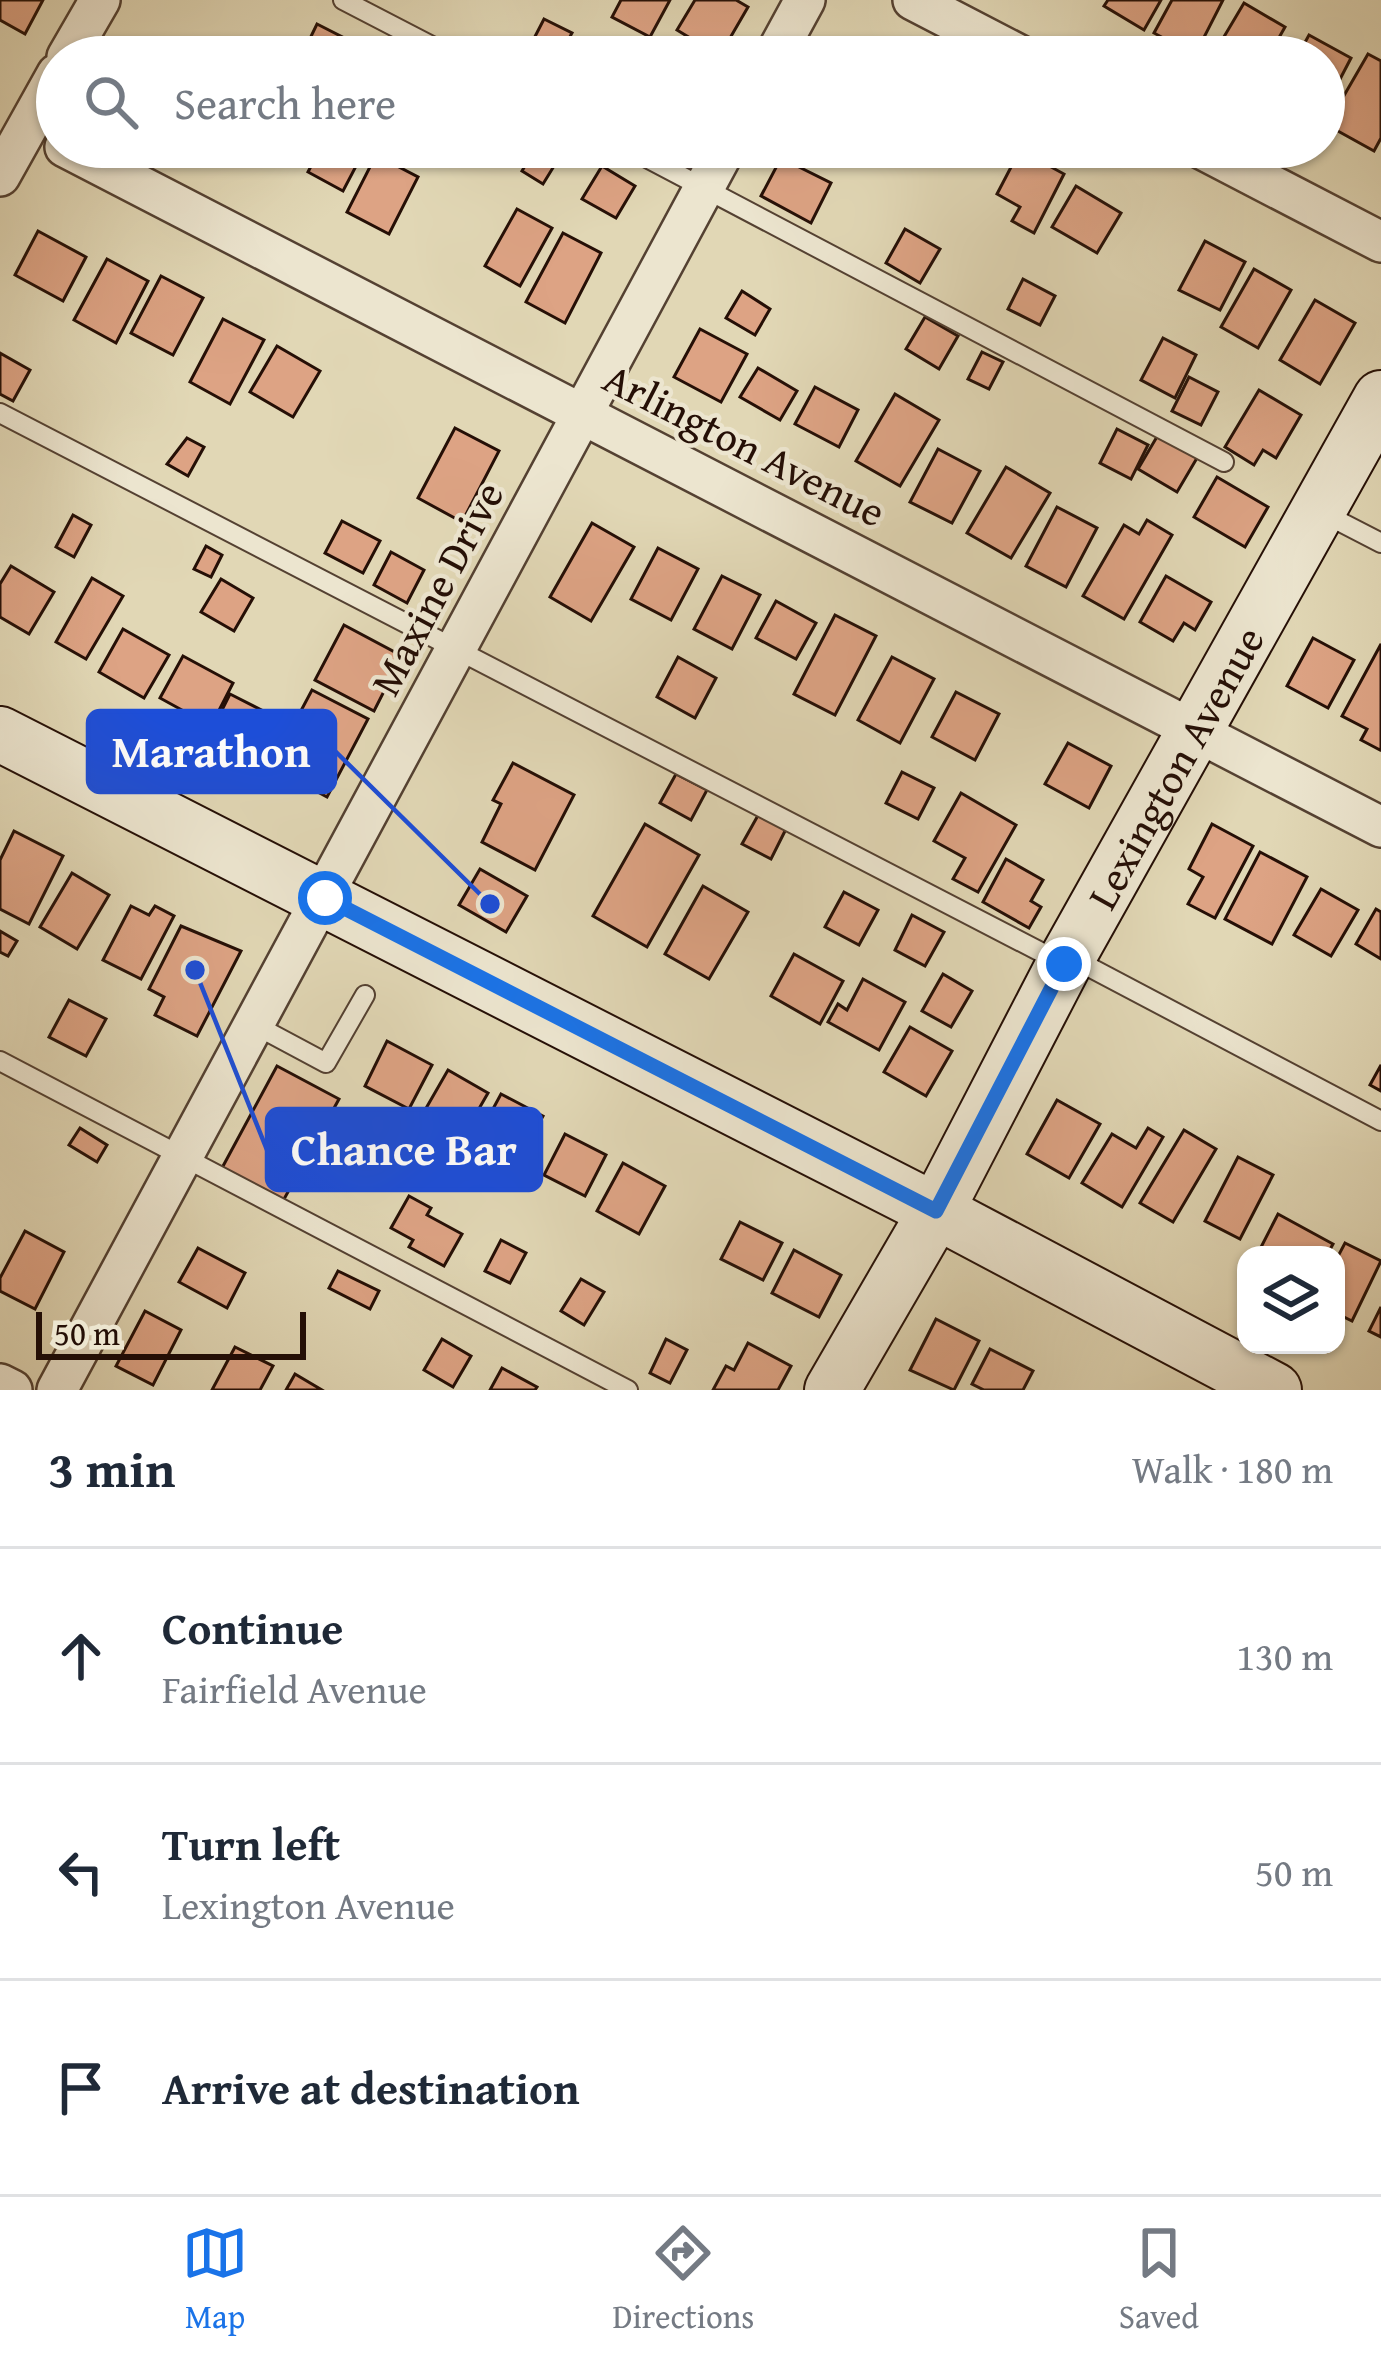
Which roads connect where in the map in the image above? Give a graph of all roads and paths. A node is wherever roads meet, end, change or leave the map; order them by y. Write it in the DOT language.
graph roads {
  1 [pos="100,0"];
  2 [pos="344,0"];
  3 [pos="805,0"];
  4 [pos="913,0"];
  5 [pos="79,36"];
  6 [pos="413,36"];
  7 [pos="785,36"];
  8 [pos="982,36"];
  9 [pos="36,134"];
  10 [pos="105,168"];
  11 [pos="666,168"];
  12 [pos="715,168"];
  13 [pos="1238,168"];
  14 [pos="0,176"];
  15 [pos="704,188"];
  16 [pos="1381,242"];
  17 [pos="1381,398"];
  18 [pos="0,412"];
  19 [pos="582,415"];
  20 [pos="1224,462"];
  21 [pos="1319,511"];
  22 [pos="1381,543"];
  23 [pos="458,650"];
  24 [pos="1198,732"];
  25 [pos="0,734"];
  26 [pos="1381,827"];
  27 [pos="325,898"];
  28 [pos="1066,960"];
  29 [pos="365,994"];
  30 [pos="253,1024"];
  31 [pos="0,1060"];
  32 [pos="1381,1121"];
  33 [pos="181,1154"];
  34 [pos="936,1211"];
  35 [pos="0,1384"];
  36 [pos="12,1390"];
  37 [pos="57,1390"];
  38 [pos="628,1390"];
  39 [pos="832,1390"];
  40 [pos="1274,1390"];
  1 -- 5 [label="street"];
  2 -- 6 [label="lane"];
  3 -- 7 [label="street"];
  4 -- 8 [label="street"];
  9 -- 14 [label="street"];
  10 -- 19 [label="street, Arlington Avenue"];
  11 -- 15 [label="lane"];
  12 -- 15 [label="street, Maxine Drive"];
  13 -- 16 [label="street"];
  15 -- 19 [label="street, Maxine Drive"];
  15 -- 20 [label="lane"];
  17 -- 21 [label="main road, Lexington Avenue"];
  18 -- 23 [label="lane"];
  19 -- 23 [label="street, Maxine Drive"];
  19 -- 24 [label="street, Arlington Avenue"];
  21 -- 22 [label="lane"];
  21 -- 24 [label="main road, Lexington Avenue"];
  23 -- 27 [label="street, Maxine Drive"];
  23 -- 28 [label="lane"];
  24 -- 26 [label="street, Arlington Avenue"];
  24 -- 28 [label="main road, Lexington Avenue"];
  25 -- 27 [label="main road"];
  27 -- 30 [label="street, Maxine Drive"];
  27 -- 34 [label="main road"];
  28 -- 32 [label="lane"];
  28 -- 34 [label="main road, Lexington Avenue"];
  29 -- 30 [label="lane"];
  30 -- 33 [label="street, Maxine Drive"];
  31 -- 33 [label="lane"];
  33 -- 37 [label="street, Maxine Drive"];
  33 -- 38 [label="lane"];
  34 -- 39 [label="main road, Lexington Avenue"];
  34 -- 40 [label="main road"];
  35 -- 36 [label="street"];
}
